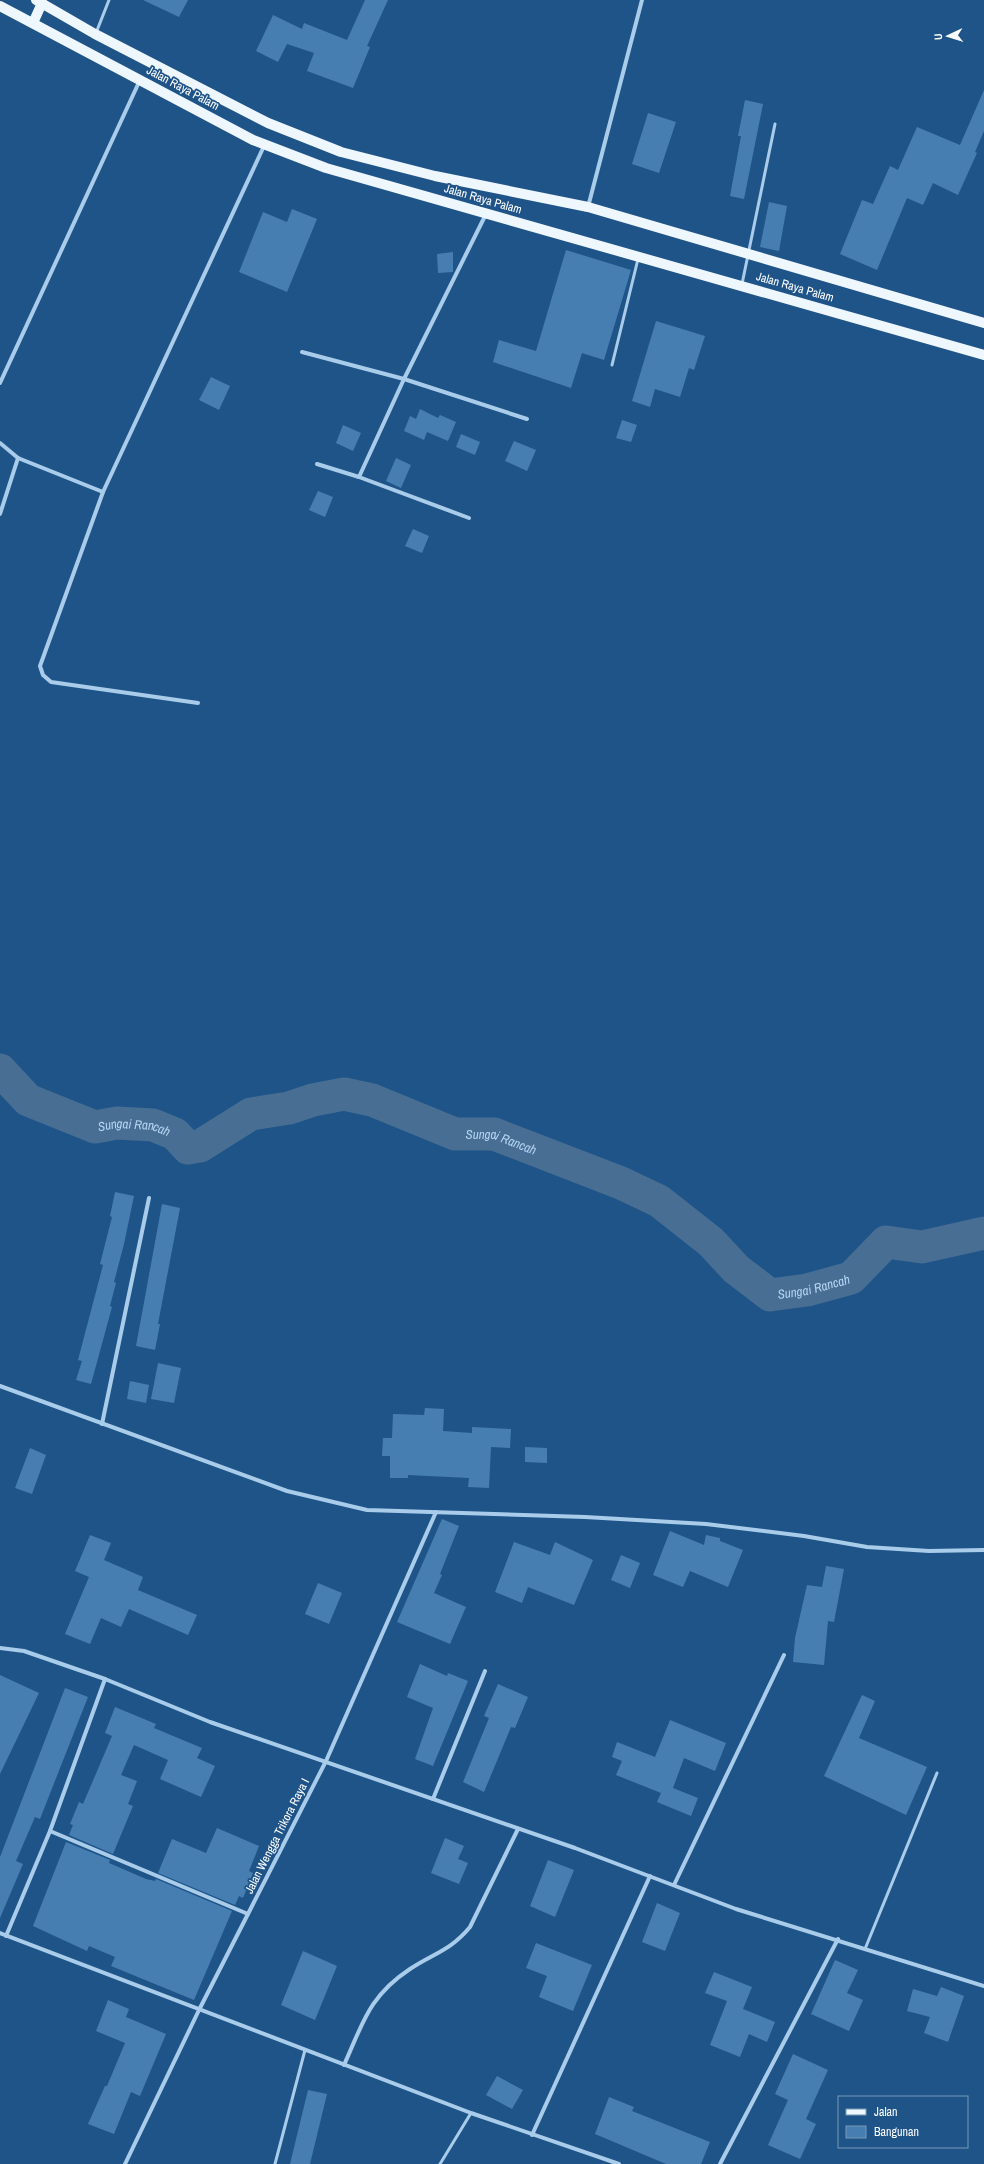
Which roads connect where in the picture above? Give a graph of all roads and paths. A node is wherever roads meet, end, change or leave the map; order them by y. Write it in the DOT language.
graph roads {
  1 [pos="109,0"];
  2 [pos="642,0"];
  3 [pos="39,1"];
  4 [pos="0,6"];
  5 [pos="33,23"];
  6 [pos="95,34"];
  7 [pos="140,80"];
  8 [pos="775,124"];
  9 [pos="264,144"];
  10 [pos="588,207"];
  11 [pos="486,213"];
  12 [pos="749,255"];
  13 [pos="638,257"];
  14 [pos="742,286"];
  15 [pos="984,323"];
  16 [pos="302,352"];
  17 [pos="984,355"];
  18 [pos="612,365"];
  19 [pos="404,379"];
  20 [pos="0,383"];
  21 [pos="526,419"];
  22 [pos="0,443"];
  23 [pos="18,458"];
  24 [pos="317,464"];
  25 [pos="359,477"];
  26 [pos="102,492"];
  27 [pos="0,514"];
  28 [pos="469,518"];
  29 [pos="198,702"];
  30 [pos="149,1198"];
  31 [pos="0,1386"];
  32 [pos="102,1424"];
  33 [pos="436,1512"];
  34 [pos="984,1550"];
  35 [pos="0,1648"];
  36 [pos="784,1655"];
  37 [pos="486,1671"];
  38 [pos="105,1679"];
  39 [pos="326,1761"];
  40 [pos="937,1773"];
  41 [pos="433,1799"];
  42 [pos="518,1829"];
  43 [pos="50,1831"];
  44 [pos="650,1876"];
  45 [pos="674,1885"];
  46 [pos="248,1914"];
  47 [pos="0,1933"];
  48 [pos="6,1936"];
  49 [pos="838,1939"];
  50 [pos="865,1949"];
  51 [pos="984,1986"];
  52 [pos="199,2010"];
  53 [pos="305,2050"];
  54 [pos="344,2066"];
  55 [pos="471,2113"];
  56 [pos="532,2135"];
  57 [pos="124,2164"];
  58 [pos="275,2164"];
  59 [pos="440,2164"];
  60 [pos="619,2164"];
  61 [pos="720,2164"];
  1 -- 6 [label="lane"];
  2 -- 10 [label="street"];
  3 -- 5 [label="main road"];
  3 -- 6 [label="main road, Jalan Raya Palam"];
  4 -- 5 [label="main road, Jalan Raya Palam"];
  5 -- 7 [label="main road, Jalan Raya Palam"];
  6 -- 10 [label="main road, Jalan Raya Palam"];
  7 -- 9 [label="main road, Jalan Raya Palam"];
  7 -- 20 [label="street"];
  8 -- 12 [label="lane"];
  9 -- 11 [label="main road, Jalan Raya Palam"];
  9 -- 26 [label="street"];
  10 -- 12 [label="main road, Jalan Raya Palam"];
  11 -- 13 [label="main road, Jalan Raya Palam"];
  11 -- 19 [label="street"];
  12 -- 14 [label="lane"];
  12 -- 15 [label="main road, Jalan Raya Palam"];
  13 -- 14 [label="main road, Jalan Raya Palam"];
  13 -- 18 [label="lane"];
  14 -- 17 [label="main road, Jalan Raya Palam"];
  16 -- 19 [label="street"];
  19 -- 21 [label="street"];
  19 -- 25 [label="street"];
  22 -- 23 [label="street"];
  23 -- 26 [label="street"];
  23 -- 27 [label="street"];
  24 -- 25 [label="street"];
  25 -- 28 [label="street"];
  26 -- 29 [label="street"];
  30 -- 32 [label="street"];
  31 -- 32 [label="street"];
  32 -- 33 [label="street"];
  33 -- 34 [label="street"];
  33 -- 39 [label="street, Jalan Wengga Trikora Raya I"];
  35 -- 38 [label="street"];
  36 -- 45 [label="street"];
  37 -- 41 [label="street"];
  38 -- 39 [label="street"];
  38 -- 43 [label="street"];
  39 -- 41 [label="street"];
  39 -- 46 [label="street, Jalan Wengga Trikora Raya I"];
  40 -- 50 [label="lane"];
  41 -- 42 [label="street"];
  42 -- 44 [label="street"];
  42 -- 54 [label="street"];
  43 -- 46 [label="street"];
  43 -- 48 [label="street"];
  44 -- 45 [label="street"];
  44 -- 56 [label="street"];
  45 -- 49 [label="street"];
  46 -- 52 [label="street, Jalan Wengga Trikora Raya I"];
  47 -- 48 [label="street"];
  48 -- 52 [label="street"];
  49 -- 50 [label="street"];
  49 -- 61 [label="street"];
  50 -- 51 [label="street"];
  52 -- 53 [label="street"];
  52 -- 57 [label="street, Jalan Wengga Trikora Raya I"];
  53 -- 54 [label="street"];
  53 -- 58 [label="lane"];
  54 -- 55 [label="street"];
  55 -- 56 [label="street"];
  55 -- 59 [label="lane"];
  56 -- 60 [label="street"];
}
